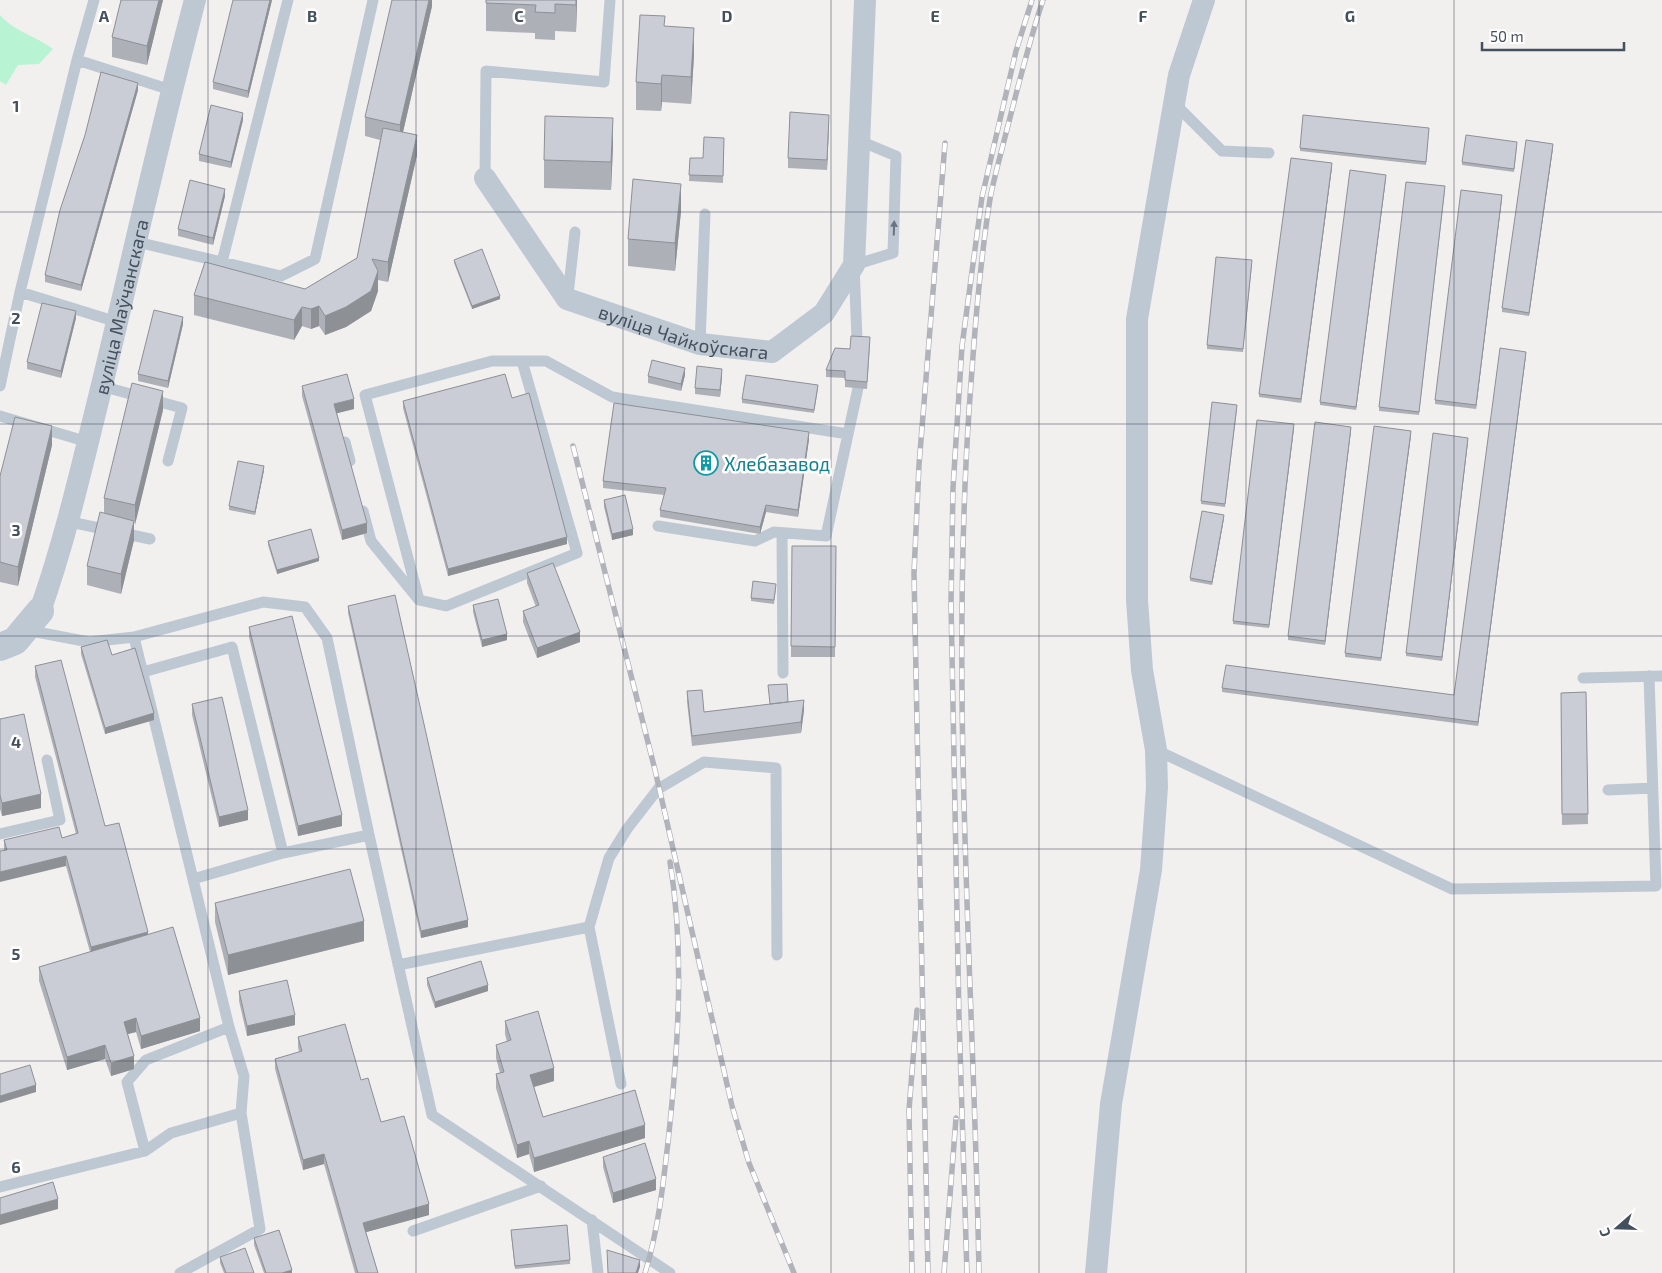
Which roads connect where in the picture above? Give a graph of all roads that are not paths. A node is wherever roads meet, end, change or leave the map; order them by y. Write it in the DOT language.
graph roads {
  1 [pos="94,0"];
  2 [pos="195,0"];
  3 [pos="288,0"];
  4 [pos="373,0"];
  5 [pos="610,0"];
  6 [pos="865,0"];
  7 [pos="1204,0"];
  8 [pos="77,60"];
  9 [pos="171,90"];
  10 [pos="1174,104"];
  11 [pos="860,141"];
  12 [pos="1269,153"];
  13 [pos="485,178"];
  14 [pos="705,214"];
  15 [pos="575,232"];
  16 [pos="137,242"];
  17 [pos="222,262"];
  18 [pos="854,265"];
  19 [pos="20,292"];
  20 [pos="567,299"];
  21 [pos="117,322"];
  22 [pos="859,343"];
  23 [pos="700,344"];
  24 [pos="522,361"];
  25 [pos="0,386"];
  26 [pos="101,386"];
  27 [pos="858,388"];
  28 [pos="0,416"];
  29 [pos="848,434"];
  30 [pos="88,442"];
  31 [pos="345,442"];
  32 [pos="168,461"];
  33 [pos="352,469"];
  34 [pos="359,496"];
  35 [pos="66,521"];
  36 [pos="658,526"];
  37 [pos="782,533"];
  38 [pos="150,538"];
  39 [pos="419,600"];
  40 [pos="32,620"];
  41 [pos="134,637"];
  42 [pos="0,646"];
  43 [pos="143,672"];
  44 [pos="783,673"];
  45 [pos="1649,676"];
  46 [pos="1662,676"];
  47 [pos="1584,678"];
  48 [pos="1156,750"];
  49 [pos="46,760"];
  50 [pos="1653,788"];
  51 [pos="1608,790"];
  52 [pos="0,834"];
  53 [pos="369,835"];
  54 [pos="284,853"];
  55 [pos="193,878"];
  56 [pos="589,927"];
  57 [pos="777,955"];
  58 [pos="398,965"];
  59 [pos="229,1027"];
  60 [pos="621,1084"];
  61 [pos="241,1113"];
  62 [pos="145,1151"];
  63 [pos="540,1186"];
  64 [pos="0,1187"];
  65 [pos="592,1220"];
  66 [pos="413,1230"];
  67 [pos="194,1269"];
  68 [pos="665,1272"];
  69 [pos="180,1273"];
  70 [pos="598,1273"];
  71 [pos="1096,1273"];
  1 -- 8 [label="lane"];
  2 -- 9 [label="street, вуліца Маўчанскага"];
  3 -- 17 [label="lane"];
  4 -- 17 [label="lane"];
  5 -- 13 [label="lane"];
  6 -- 11 [label="street, вуліца Чайкоўскага"];
  7 -- 10 [label="street"];
  8 -- 9 [label="lane"];
  8 -- 19 [label="lane"];
  9 -- 16 [label="street, вуліца Маўчанскага"];
  10 -- 12 [label="lane"];
  10 -- 48 [label="street"];
  11 -- 18 [label="street, вуліца Чайкоўскага"];
  18 -- 11 [label="lane, one-way"];
  13 -- 20 [label="street"];
  14 -- 23 [label="lane"];
  15 -- 20 [label="lane"];
  16 -- 17 [label="lane"];
  16 -- 21 [label="street, вуліца Маўчанскага"];
  18 -- 22 [label="lane"];
  18 -- 23 [label="street, вуліца Чайкоўскага"];
  19 -- 21 [label="lane"];
  19 -- 25 [label="lane"];
  20 -- 23 [label="street, вуліца Чайкоўскага"];
  21 -- 26 [label="street, вуліца Маўчанскага"];
  24 -- 29 [label="lane"];
  24 -- 39 [label="lane"];
  24 -- 39 [label="lane"];
  26 -- 30 [label="street, вуліца Маўчанскага"];
  26 -- 32 [label="lane"];
  27 -- 29 [label="lane"];
  28 -- 30 [label="lane"];
  29 -- 37 [label="lane"];
  30 -- 35 [label="street, вуліца Маўчанскага"];
  31 -- 33 [label="lane"];
  34 -- 39 [label="lane"];
  35 -- 38 [label="lane"];
  35 -- 40 [label="street, вуліца Маўчанскага"];
  36 -- 37 [label="lane"];
  37 -- 44 [label="lane"];
  40 -- 41 [label="lane"];
  40 -- 42 [label="street"];
  41 -- 43 [label="lane"];
  41 -- 53 [label="lane"];
  43 -- 54 [label="lane"];
  43 -- 55 [label="lane"];
  45 -- 46 [label="lane"];
  45 -- 47 [label="lane"];
  45 -- 50 [label="lane"];
  48 -- 50 [label="lane"];
  48 -- 71 [label="street"];
  49 -- 52 [label="lane"];
  50 -- 51 [label="lane"];
  53 -- 54 [label="lane"];
  53 -- 58 [label="lane"];
  54 -- 55 [label="lane"];
  55 -- 59 [label="lane"];
  56 -- 57 [label="lane"];
  56 -- 58 [label="lane"];
  56 -- 60 [label="lane"];
  58 -- 63 [label="lane"];
  59 -- 61 [label="lane"];
  59 -- 62 [label="lane"];
  61 -- 62 [label="lane"];
  61 -- 67 [label="lane"];
  62 -- 64 [label="lane"];
  63 -- 65 [label="lane"];
  63 -- 66 [label="lane"];
  65 -- 68 [label="lane"];
  65 -- 70 [label="lane"];
  67 -- 69 [label="lane"];
}
